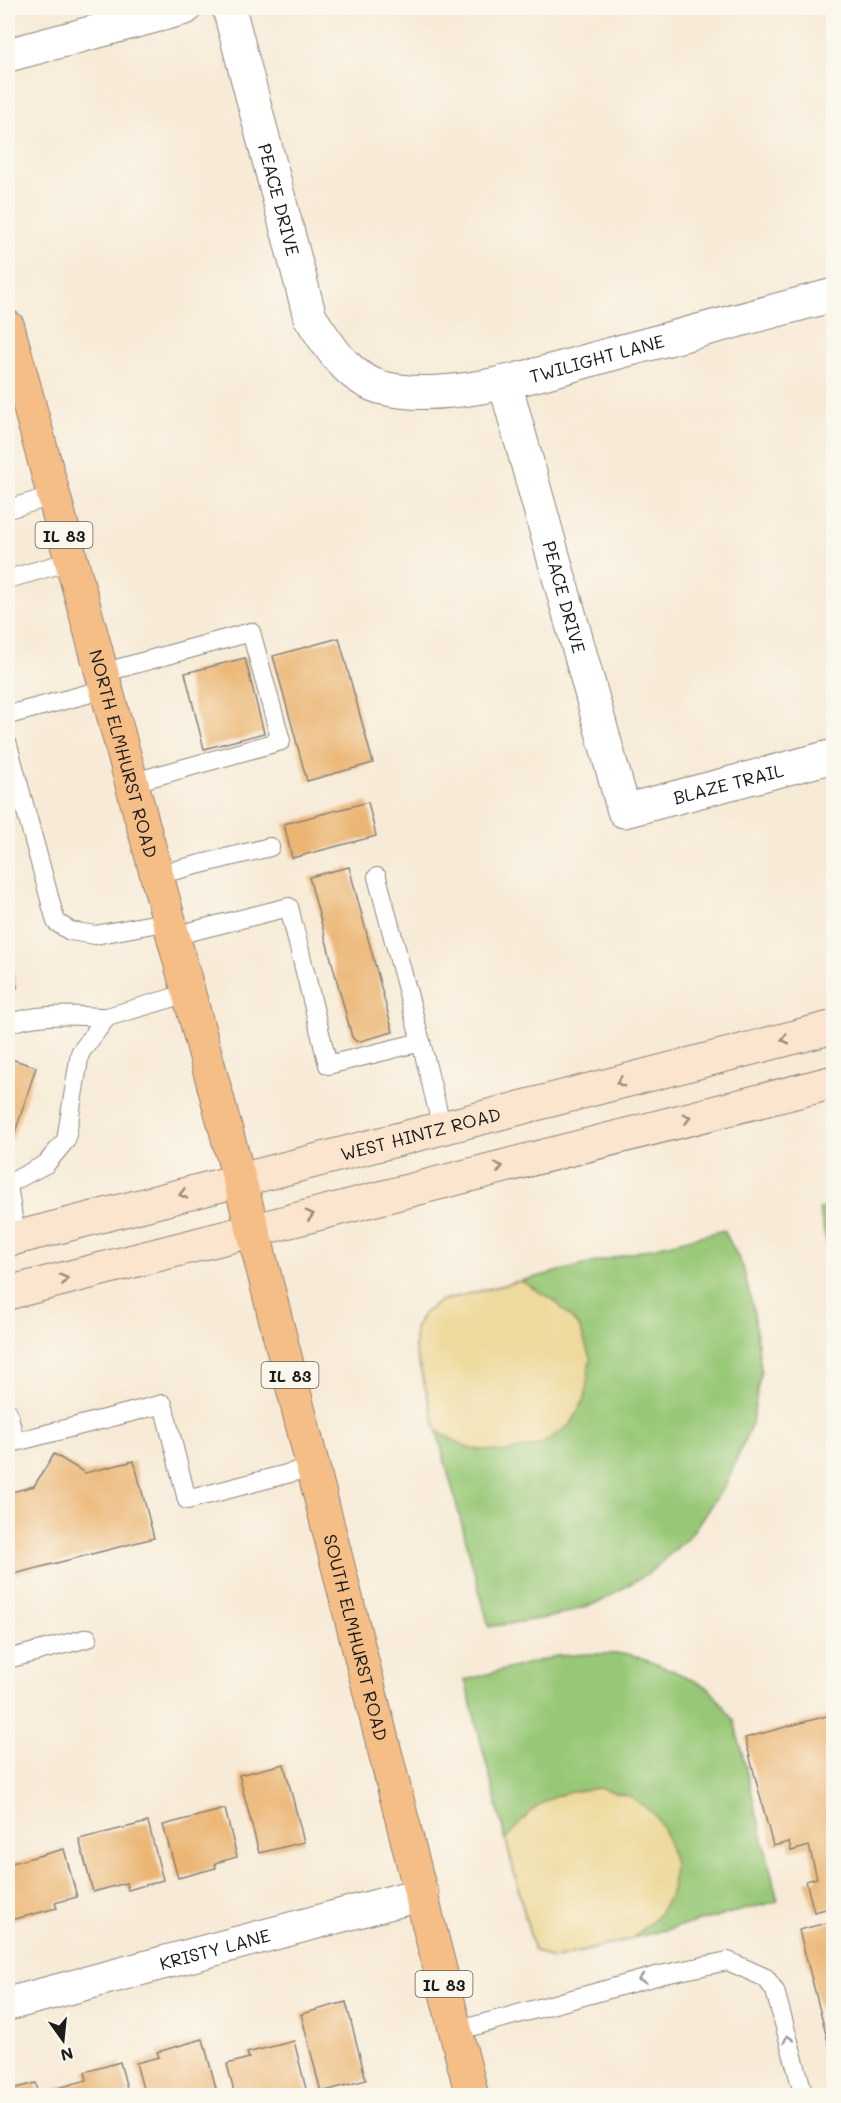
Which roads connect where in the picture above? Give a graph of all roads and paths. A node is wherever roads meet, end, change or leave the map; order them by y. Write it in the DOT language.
graph roads {
  1 [pos="185,8"];
  2 [pos="229,8"];
  3 [pos="8,55"];
  4 [pos="834,295"];
  5 [pos="8,327"];
  6 [pos="358,376"];
  7 [pos="505,382"];
  8 [pos="53,496"];
  9 [pos="8,509"];
  10 [pos="71,561"];
  11 [pos="8,579"];
  12 [pos="104,681"];
  13 [pos="8,715"];
  14 [pos="8,745"];
  15 [pos="834,756"];
  16 [pos="131,783"];
  17 [pos="624,811"];
  18 [pos="270,847"];
  19 [pos="156,875"];
  20 [pos="376,877"];
  21 [pos="171,928"];
  22 [pos="189,993"];
  23 [pos="107,1017"];
  24 [pos="8,1024"];
  25 [pos="834,1027"];
  26 [pos="421,1042"];
  27 [pos="834,1082"];
  28 [pos="442,1128"];
  29 [pos="240,1180"];
  30 [pos="8,1184"];
  31 [pos="253,1230"];
  32 [pos="12,1239"];
  33 [pos="8,1293"];
  34 [pos="8,1412"];
  35 [pos="313,1467"];
  36 [pos="88,1638"];
  37 [pos="8,1659"];
  38 [pos="422,1894"];
  39 [pos="8,2004"];
  40 [pos="456,2031"];
  41 [pos="472,2096"];
  42 [pos="804,2096"];
  1 -- 3 [label="street"];
  2 -- 6 [label="street, PEACE DRIVE"];
  4 -- 7 [label="street, TWILIGHT LANE"];
  5 -- 8 [label="main road, NORTH ELMHURST ROAD / IL 83"];
  6 -- 7 [label="street, TWILIGHT LANE"];
  7 -- 17 [label="street, PEACE DRIVE"];
  8 -- 9 [label="lane"];
  8 -- 10 [label="main road, NORTH ELMHURST ROAD / IL 83"];
  10 -- 11 [label="lane"];
  10 -- 12 [label="main road, NORTH ELMHURST ROAD / IL 83"];
  12 -- 13 [label="lane"];
  12 -- 16 [label="main road, NORTH ELMHURST ROAD / IL 83"];
  12 -- 16 [label="lane"];
  14 -- 21 [label="lane"];
  15 -- 17 [label="street, BLAZE TRAIL"];
  16 -- 19 [label="main road, NORTH ELMHURST ROAD / IL 83"];
  18 -- 19 [label="lane"];
  19 -- 21 [label="main road, NORTH ELMHURST ROAD / IL 83"];
  20 -- 26 [label="lane"];
  21 -- 22 [label="main road, NORTH ELMHURST ROAD / IL 83"];
  21 -- 26 [label="lane"];
  22 -- 23 [label="lane"];
  22 -- 29 [label="main road, NORTH ELMHURST ROAD / IL 83"];
  23 -- 24 [label="lane"];
  23 -- 30 [label="lane"];
  25 -- 28 [label="main road, WEST HINTZ ROAD, one-way"];
  26 -- 28 [label="lane"];
  31 -- 27 [label="main road, one-way"];
  28 -- 29 [label="main road, WEST HINTZ ROAD"];
  29 -- 31 [label="main road, SOUTH ELMHURST ROAD / IL 83"];
  29 -- 32 [label="main road, WEST HINTZ ROAD, one-way"];
  30 -- 32 [label="lane"];
  33 -- 31 [label="main road, one-way"];
  31 -- 35 [label="main road, SOUTH ELMHURST ROAD / IL 83"];
  34 -- 35 [label="lane"];
  35 -- 38 [label="main road, SOUTH ELMHURST ROAD / IL 83"];
  36 -- 37 [label="lane"];
  38 -- 39 [label="street, KRISTY LANE"];
  38 -- 40 [label="main road, SOUTH ELMHURST ROAD / IL 83"];
  40 -- 41 [label="main road, SOUTH ELMHURST ROAD / IL 83"];
  42 -- 40 [label="lane, one-way"];
}
